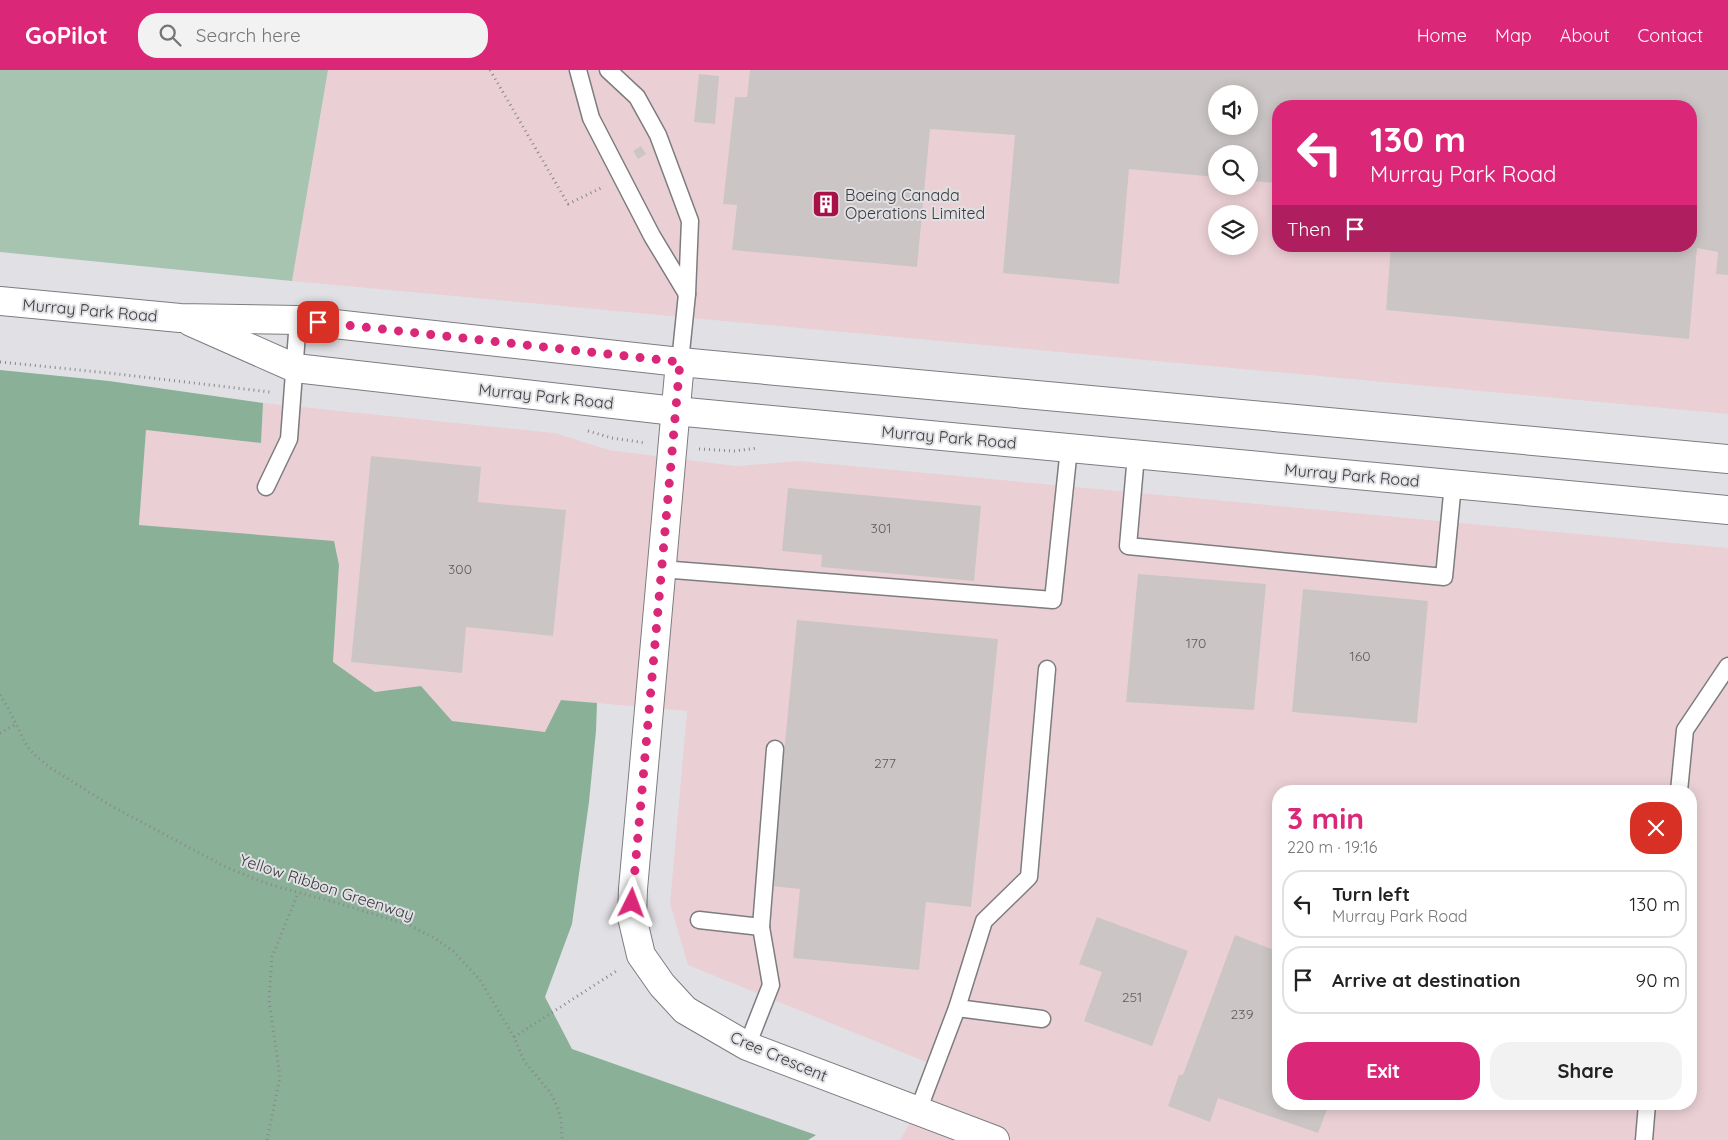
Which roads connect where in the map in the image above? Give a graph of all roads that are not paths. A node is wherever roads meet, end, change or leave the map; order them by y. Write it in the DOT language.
graph roads {
  1 [pos="578,70"];
  2 [pos="608,70"];
  3 [pos="688,294"];
  4 [pos="0,301"];
  5 [pos="180,318"];
  6 [pos="298,320"];
  7 [pos="680,362"];
  8 [pos="294,368"];
  9 [pos="675,411"];
  10 [pos="1069,448"];
  11 [pos="1136,454"];
  12 [pos="1728,459"];
  13 [pos="1453,484"];
  14 [pos="266,487"];
  15 [pos="1728,510"];
  16 [pos="661,569"];
  17 [pos="1728,666"];
  18 [pos="1046,669"];
  19 [pos="775,749"];
  20 [pos="1680,785"];
  21 [pos="699,920"];
  22 [pos="761,927"];
  23 [pos="958,1008"];
  24 [pos="1042,1019"];
  25 [pos="747,1046"];
  26 [pos="1646,1110"];
  27 [pos="918,1111"];
  28 [pos="995,1140"];
  29 [pos="1644,1140"];
  1 -- 3 [label="lane"];
  2 -- 3 [label="lane"];
  3 -- 7 [label="lane"];
  4 -- 5 [label="street, Murray Park Road"];
  5 -- 6 [label="street, Murray Park Road"];
  5 -- 8 [label="street, Murray Park Road"];
  6 -- 7 [label="street, Murray Park Road"];
  6 -- 8 [label="lane"];
  7 -- 9 [label="street, Cree Crescent"];
  7 -- 12 [label="street, Murray Park Road"];
  8 -- 9 [label="street, Murray Park Road"];
  8 -- 14 [label="lane"];
  9 -- 10 [label="street, Murray Park Road"];
  9 -- 16 [label="street, Cree Crescent"];
  10 -- 11 [label="street, Murray Park Road"];
  10 -- 16 [label="lane"];
  11 -- 13 [label="street, Murray Park Road"];
  11 -- 13 [label="lane"];
  13 -- 15 [label="street, Murray Park Road"];
  16 -- 25 [label="street, Cree Crescent"];
  17 -- 20 [label="lane"];
  18 -- 23 [label="lane"];
  19 -- 22 [label="lane"];
  21 -- 22 [label="lane"];
  22 -- 25 [label="lane"];
  23 -- 24 [label="lane"];
  23 -- 27 [label="lane"];
  25 -- 27 [label="street, Cree Crescent"];
  26 -- 29 [label="lane"];
  27 -- 28 [label="street, Cree Crescent"];
}
